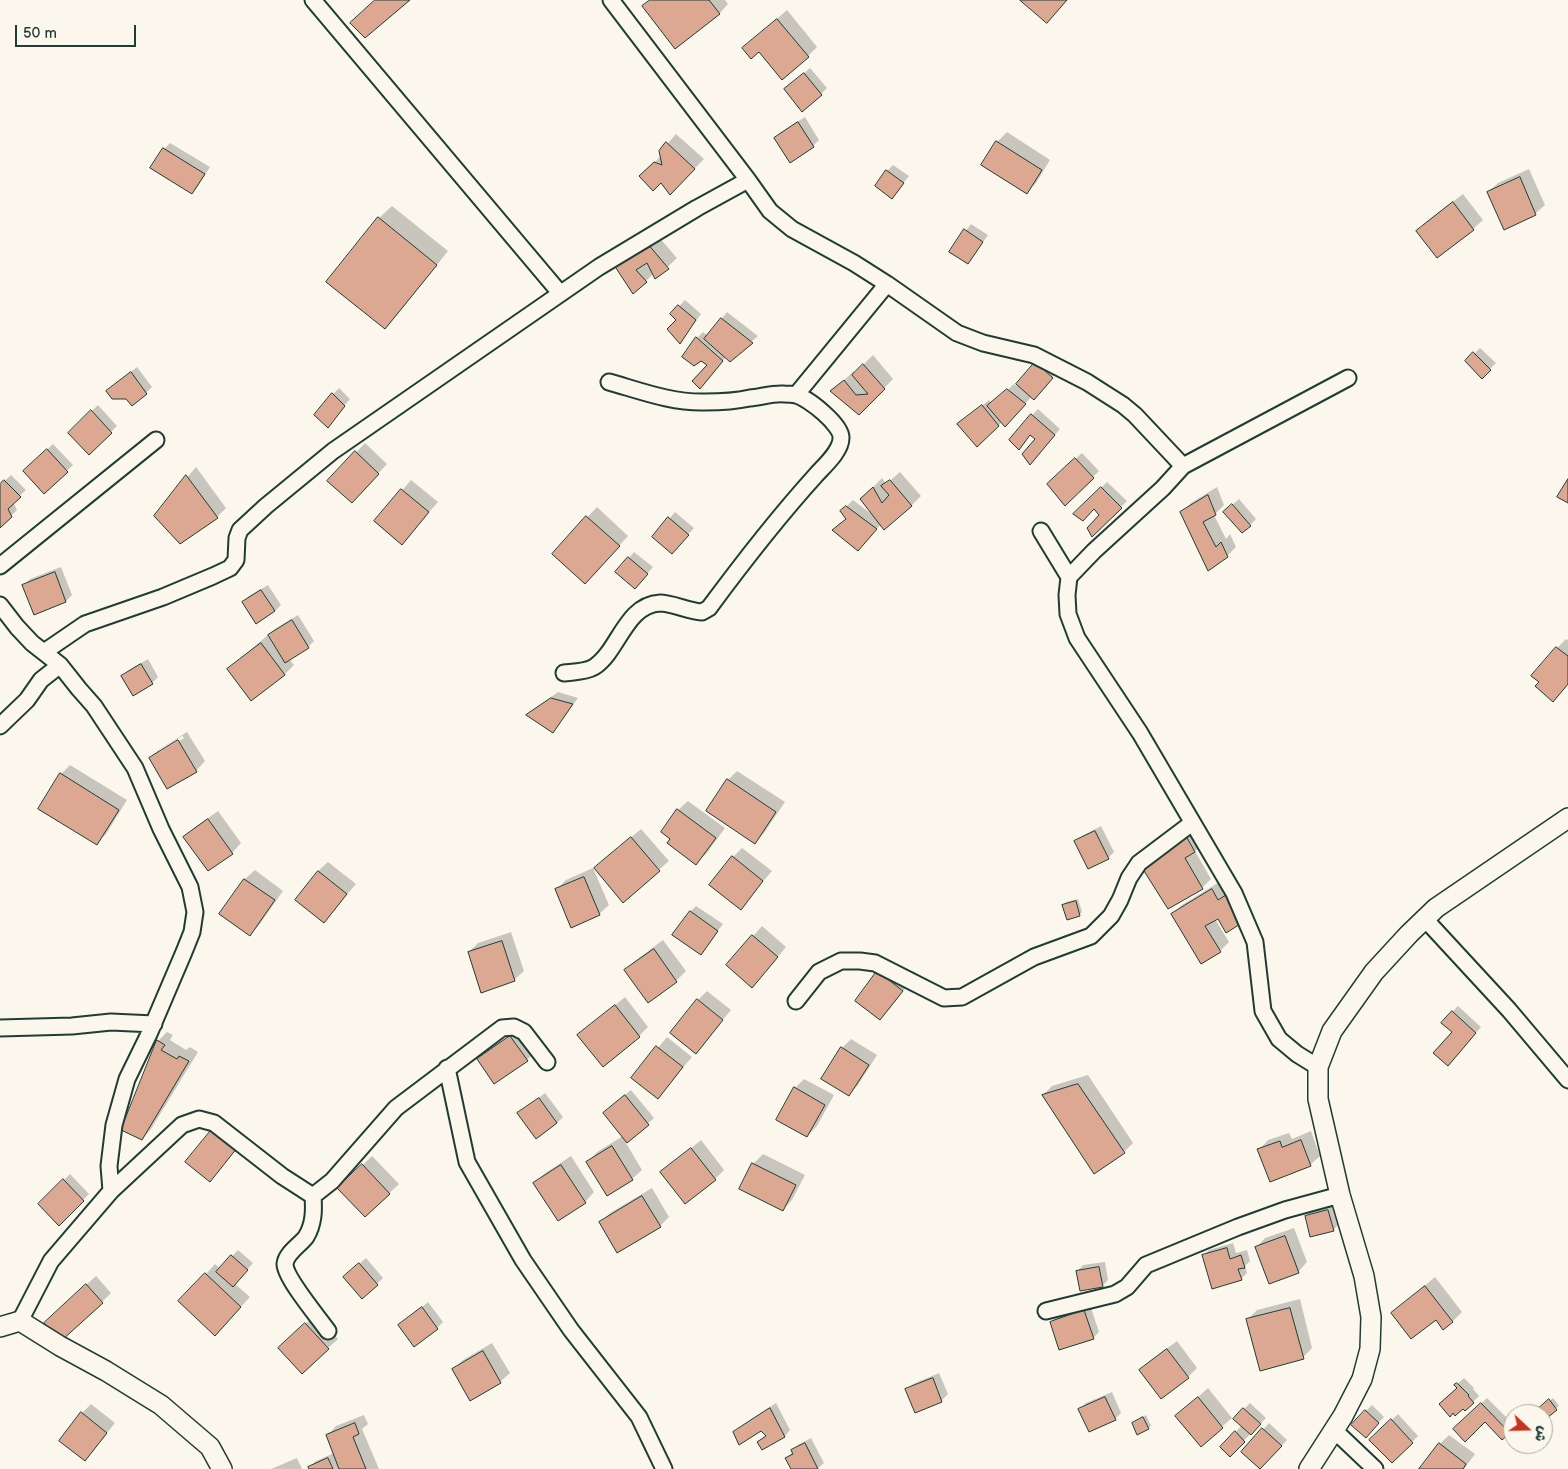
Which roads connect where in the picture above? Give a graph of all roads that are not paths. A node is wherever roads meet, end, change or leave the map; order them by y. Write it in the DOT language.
graph roads {
  1 [pos="313,0"];
  2 [pos="611,0"];
  3 [pos="748,180"];
  4 [pos="887,284"];
  5 [pos="560,293"];
  6 [pos="1348,378"];
  7 [pos="609,382"];
  8 [pos="796,395"];
  9 [pos="156,440"];
  10 [pos="1183,466"];
  11 [pos="1041,531"];
  12 [pos="0,566"];
  13 [pos="1069,577"];
  14 [pos="0,605"];
  15 [pos="44,652"];
  16 [pos="60,665"];
  17 [pos="564,673"];
  18 [pos="0,726"];
  19 [pos="1568,818"];
  20 [pos="1192,823"];
  21 [pos="1425,919"];
  22 [pos="796,1001"];
  23 [pos="154,1024"];
  24 [pos="0,1028"];
  25 [pos="547,1062"];
  26 [pos="1318,1067"];
  27 [pos="447,1068"];
  28 [pos="1568,1080"];
  29 [pos="111,1191"];
  30 [pos="1340,1195"];
  31 [pos="312,1196"];
  32 [pos="1046,1311"];
  33 [pos="20,1321"];
  34 [pos="0,1327"];
  35 [pos="328,1331"];
  36 [pos="1334,1430"];
  37 [pos="222,1469"];
  38 [pos="664,1469"];
  39 [pos="1309,1469"];
  40 [pos="1375,1469"];
  1 -- 5 [label="street"];
  2 -- 3 [label="street"];
  3 -- 4 [label="street"];
  3 -- 5 [label="street"];
  4 -- 8 [label="street"];
  4 -- 10 [label="street"];
  5 -- 15 [label="street"];
  6 -- 10 [label="street"];
  7 -- 8 [label="street"];
  8 -- 17 [label="street"];
  9 -- 12 [label="street"];
  10 -- 13 [label="street"];
  11 -- 13 [label="street"];
  13 -- 20 [label="street"];
  14 -- 15 [label="street"];
  15 -- 16 [label="street"];
  16 -- 18 [label="street"];
  16 -- 23 [label="street"];
  19 -- 21 [label="street"];
  20 -- 22 [label="street"];
  20 -- 26 [label="street"];
  21 -- 26 [label="street"];
  21 -- 28 [label="street"];
  23 -- 24 [label="street"];
  23 -- 29 [label="street"];
  25 -- 27 [label="street"];
  26 -- 30 [label="street"];
  27 -- 31 [label="street"];
  27 -- 38 [label="street"];
  29 -- 31 [label="street"];
  29 -- 33 [label="street"];
  30 -- 32 [label="street"];
  30 -- 36 [label="street"];
  31 -- 35 [label="street"];
  33 -- 34 [label="street"];
  33 -- 37 [label="street"];
  36 -- 39 [label="street"];
  36 -- 40 [label="street"];
}
